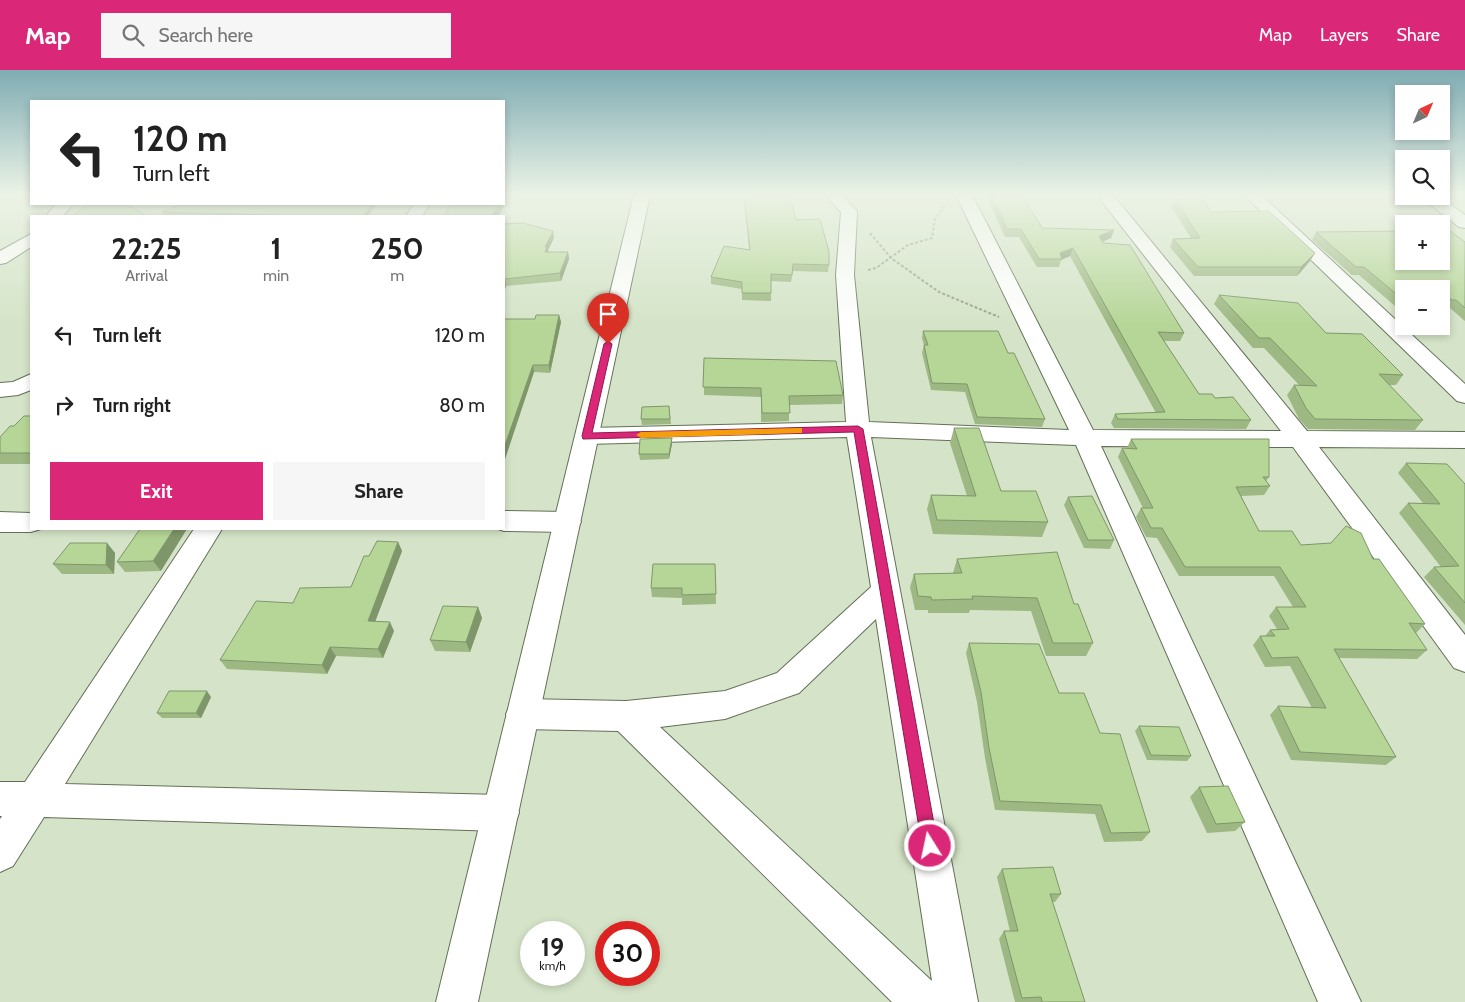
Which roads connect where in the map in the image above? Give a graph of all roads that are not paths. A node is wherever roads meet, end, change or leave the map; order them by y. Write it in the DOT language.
graph roads {
  1 [pos="632,238"];
  2 [pos="843,238"];
  3 [pos="980,238"];
  4 [pos="1140,238"];
  5 [pos="1298,238"];
  6 [pos="30,240"];
  7 [pos="0,259"];
  8 [pos="30,382"];
  9 [pos="0,390"];
  10 [pos="1465,396"];
  11 [pos="858,429"];
  12 [pos="587,436"];
  13 [pos="1085,438"];
  14 [pos="1299,438"];
  15 [pos="1465,440"];
  16 [pos="0,522"];
  17 [pos="30,522"];
  18 [pos="505,522"];
  19 [pos="567,522"];
  20 [pos="207,530"];
  21 [pos="886,591"];
  22 [pos="1465,659"];
  23 [pos="523,714"];
  24 [pos="626,716"];
  25 [pos="36,798"];
  26 [pos="0,799"];
  27 [pos="501,813"];
  28 [pos="0,854"];
  29 [pos="458,1002"];
  30 [pos="922,1002"];
  31 [pos="957,1002"];
  32 [pos="1340,1002"];
  1 -- 12 [label="street"];
  2 -- 11 [label="street"];
  3 -- 13 [label="street"];
  4 -- 14 [label="street"];
  5 -- 10 [label="street"];
  6 -- 7 [label="street"];
  8 -- 9 [label="street"];
  11 -- 12 [label="street"];
  11 -- 13 [label="street"];
  11 -- 21 [label="street"];
  12 -- 19 [label="street"];
  13 -- 14 [label="street"];
  13 -- 32 [label="street"];
  14 -- 15 [label="street"];
  14 -- 22 [label="street"];
  16 -- 17 [label="street"];
  18 -- 19 [label="street"];
  19 -- 23 [label="street"];
  20 -- 25 [label="street"];
  21 -- 24 [label="street"];
  21 -- 31 [label="street"];
  23 -- 24 [label="street"];
  23 -- 27 [label="street"];
  24 -- 30 [label="street"];
  25 -- 26 [label="street"];
  25 -- 27 [label="street"];
  25 -- 28 [label="street"];
  27 -- 29 [label="street"];
}
